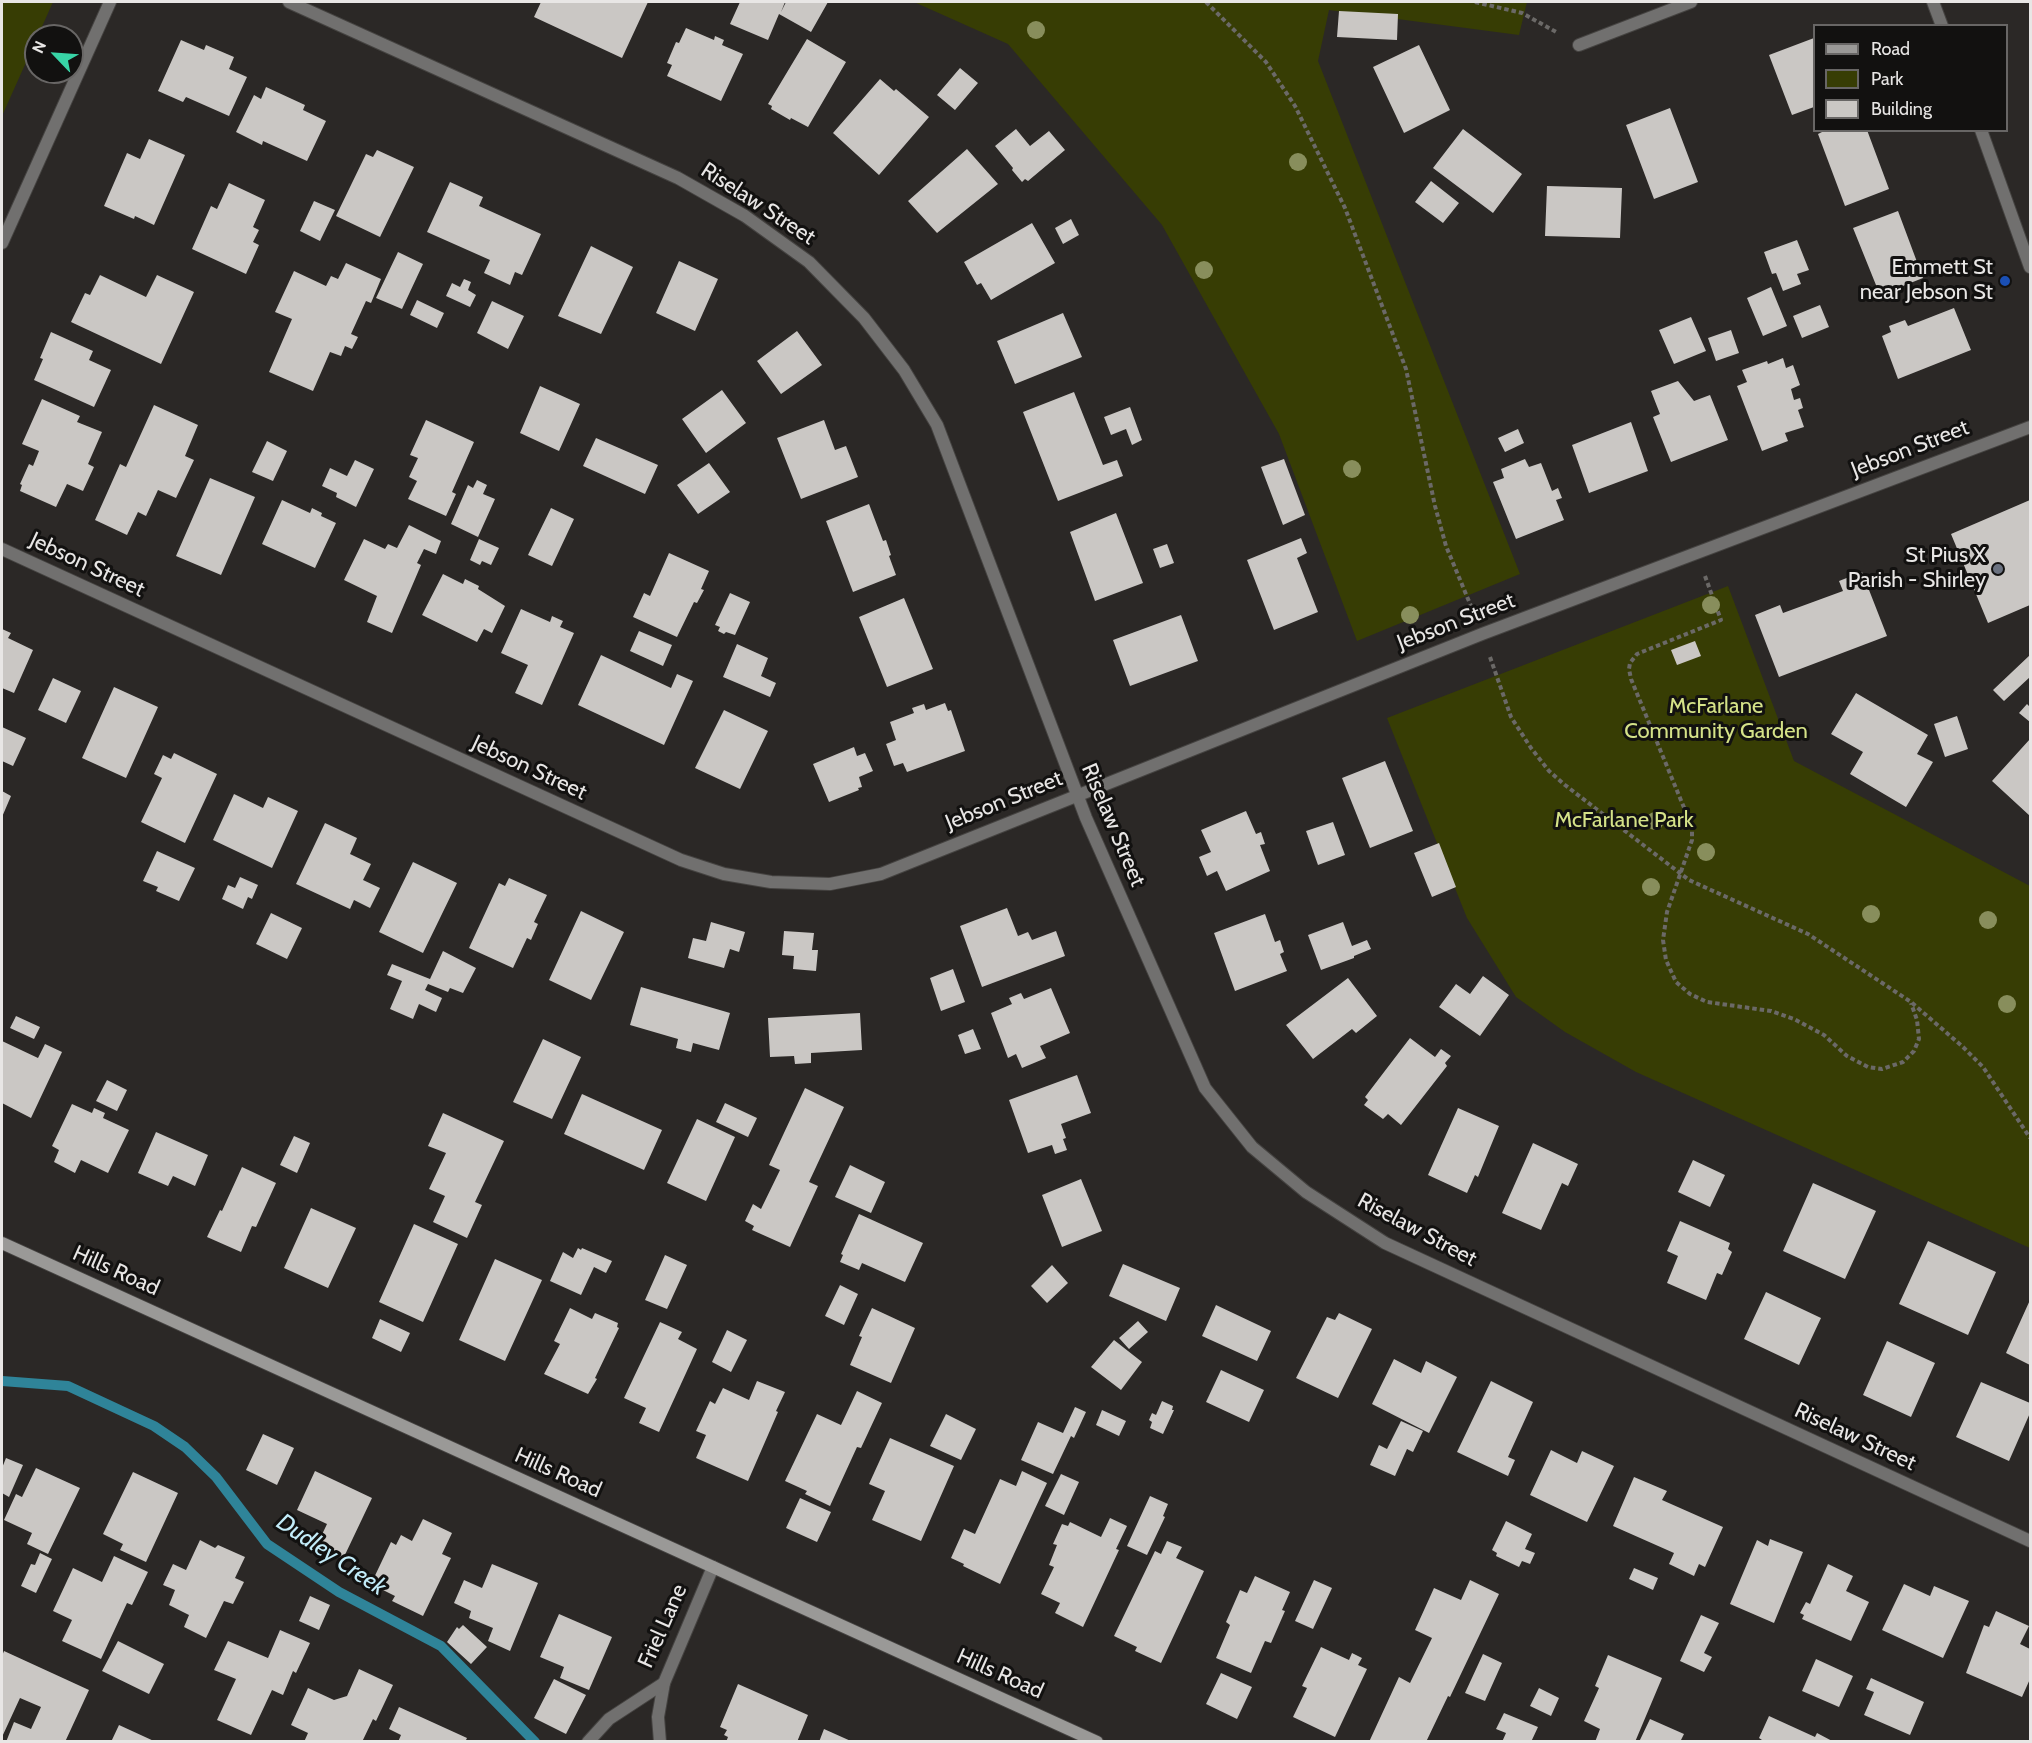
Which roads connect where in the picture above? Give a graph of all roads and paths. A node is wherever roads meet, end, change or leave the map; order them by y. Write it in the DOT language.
graph roads {
  1 [pos="110,2"];
  2 [pos="289,2"];
  3 [pos="1475,2"];
  4 [pos="1691,2"];
  5 [pos="1933,2"];
  6 [pos="1941,24"];
  7 [pos="1579,45"];
  8 [pos="1981,132"];
  9 [pos="2,239"];
  10 [pos="2031,267"];
  11 [pos="2031,427"];
  12 [pos="2,549"];
  13 [pos="1696,553"];
  14 [pos="1076,795"];
  15 [pos="1911,1002"];
  16 [pos="2,1243"];
  17 [pos="2031,1541"];
  18 [pos="713,1567"];
  19 [pos="664,1683"];
  20 [pos="588,1742"];
  21 [pos="660,1742"];
  22 [pos="1097,1742"];
  1 -- 9 [label="street"];
  2 -- 14 [label="street, Riselaw Street"];
  3 -- 7 [label="path"];
  4 -- 7 [label="street"];
  5 -- 6 [label="street"];
  8 -- 10 [label="street"];
  11 -- 13 [label="street, Jebson Street"];
  12 -- 14 [label="street, Jebson Street"];
  13 -- 14 [label="street, Jebson Street"];
  13 -- 15 [label="path"];
  14 -- 17 [label="street, Riselaw Street"];
  16 -- 18 [label="main road, Hills Road"];
  18 -- 19 [label="street, Friel Lane"];
  18 -- 22 [label="main road, Hills Road"];
  19 -- 20 [label="street, Friel Lane"];
  19 -- 21 [label="street"];
}
